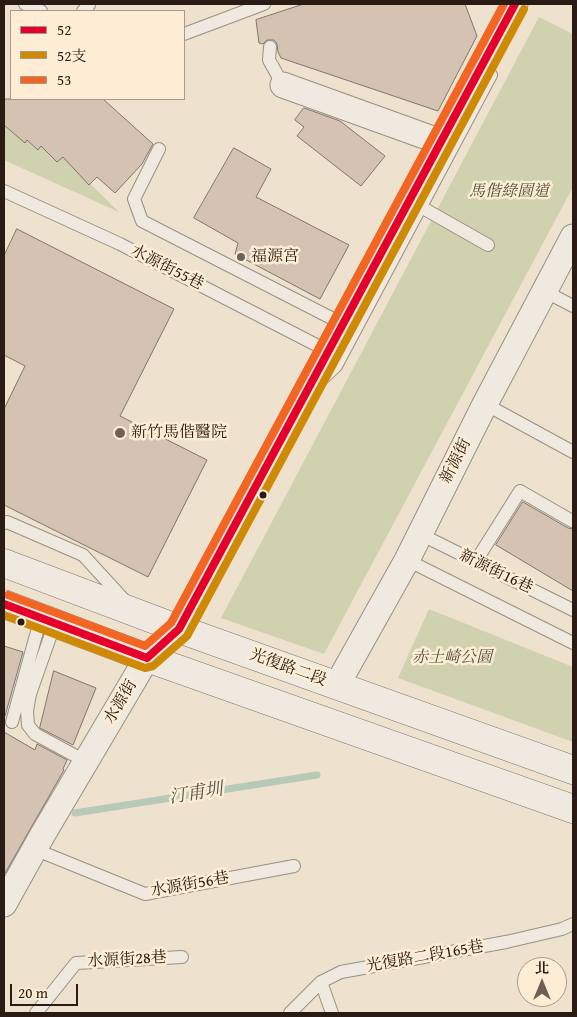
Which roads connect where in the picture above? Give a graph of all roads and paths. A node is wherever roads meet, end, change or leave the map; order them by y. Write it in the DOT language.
graph roads {
  1 [pos="25,4"];
  2 [pos="264,4"];
  3 [pos="517,4"];
  4 [pos="39,10"];
  5 [pos="185,34"];
  6 [pos="270,47"];
  7 [pos="283,85"];
  8 [pos="441,142"];
  9 [pos="159,148"];
  10 [pos="4,191"];
  11 [pos="421,207"];
  12 [pos="573,237"];
  13 [pos="488,245"];
  14 [pos="544,291"];
  15 [pos="573,306"];
  16 [pos="343,324"];
  17 [pos="328,351"];
  18 [pos="306,393"];
  19 [pos="485,404"];
  20 [pos="573,452"];
  21 [pos="572,520"];
  22 [pos="4,523"];
  23 [pos="420,534"];
  24 [pos="406,560"];
  25 [pos="476,562"];
  26 [pos="4,563"];
  27 [pos="4,604"];
  28 [pos="573,610"];
  29 [pos="137,613"];
  30 [pos="48,620"];
  31 [pos="179,629"];
  32 [pos="573,643"];
  33 [pos="147,658"];
  34 [pos="337,685"];
  35 [pos="12,722"];
  36 [pos="86,761"];
  37 [pos="573,770"];
  38 [pos="573,808"];
  39 [pos="34,849"];
  40 [pos="294,866"];
  41 [pos="4,904"];
  42 [pos="573,924"];
  43 [pos="182,957"];
  44 [pos="321,982"];
  45 [pos="36,1013"];
  46 [pos="290,1013"];
  47 [pos="332,1013"];
  1 -- 4 [label="lane"];
  2 -- 5 [label="lane"];
  3 -- 8 [label="street, 水源街"];
  3 -- 11 [label="lane"];
  6 -- 7 [label="lane"];
  7 -- 8 [label="street"];
  8 -- 16 [label="street, 水源街"];
  9 -- 16 [label="lane, 水源街55巷"];
  10 -- 17 [label="lane, 水源街55巷"];
  11 -- 13 [label="lane"];
  11 -- 18 [label="lane"];
  12 -- 14 [label="street, 新源街"];
  14 -- 15 [label="lane"];
  14 -- 19 [label="street, 新源街"];
  16 -- 17 [label="street, 水源街"];
  17 -- 18 [label="street, 水源街"];
  18 -- 31 [label="street, 水源街"];
  19 -- 20 [label="lane"];
  19 -- 23 [label="street, 新源街"];
  21 -- 25 [label="lane"];
  22 -- 29 [label="lane"];
  23 -- 24 [label="street, 新源街"];
  23 -- 25 [label="lane, 新源街16巷"];
  24 -- 32 [label="lane"];
  24 -- 34 [label="street, 新源街"];
  25 -- 28 [label="lane, 新源街16巷"];
  26 -- 29 [label="main road, 光復路二段"];
  27 -- 30 [label="main road"];
  29 -- 31 [label="main road, 光復路二段"];
  30 -- 33 [label="main road"];
  30 -- 35 [label="lane"];
  30 -- 36 [label="lane"];
  31 -- 33 [label="street, 水源街"];
  31 -- 34 [label="main road, 光復路二段"];
  33 -- 36 [label="street, 水源街"];
  33 -- 38 [label="main road"];
  34 -- 37 [label="main road, 光復路二段"];
  36 -- 39 [label="street, 水源街"];
  39 -- 40 [label="lane, 水源街56巷"];
  39 -- 41 [label="street, 水源街"];
  42 -- 44 [label="lane, 光復路二段165巷"];
  43 -- 45 [label="lane, 水源街28巷"];
  44 -- 46 [label="lane, 光復路二段165巷"];
  44 -- 47 [label="lane"];
}
